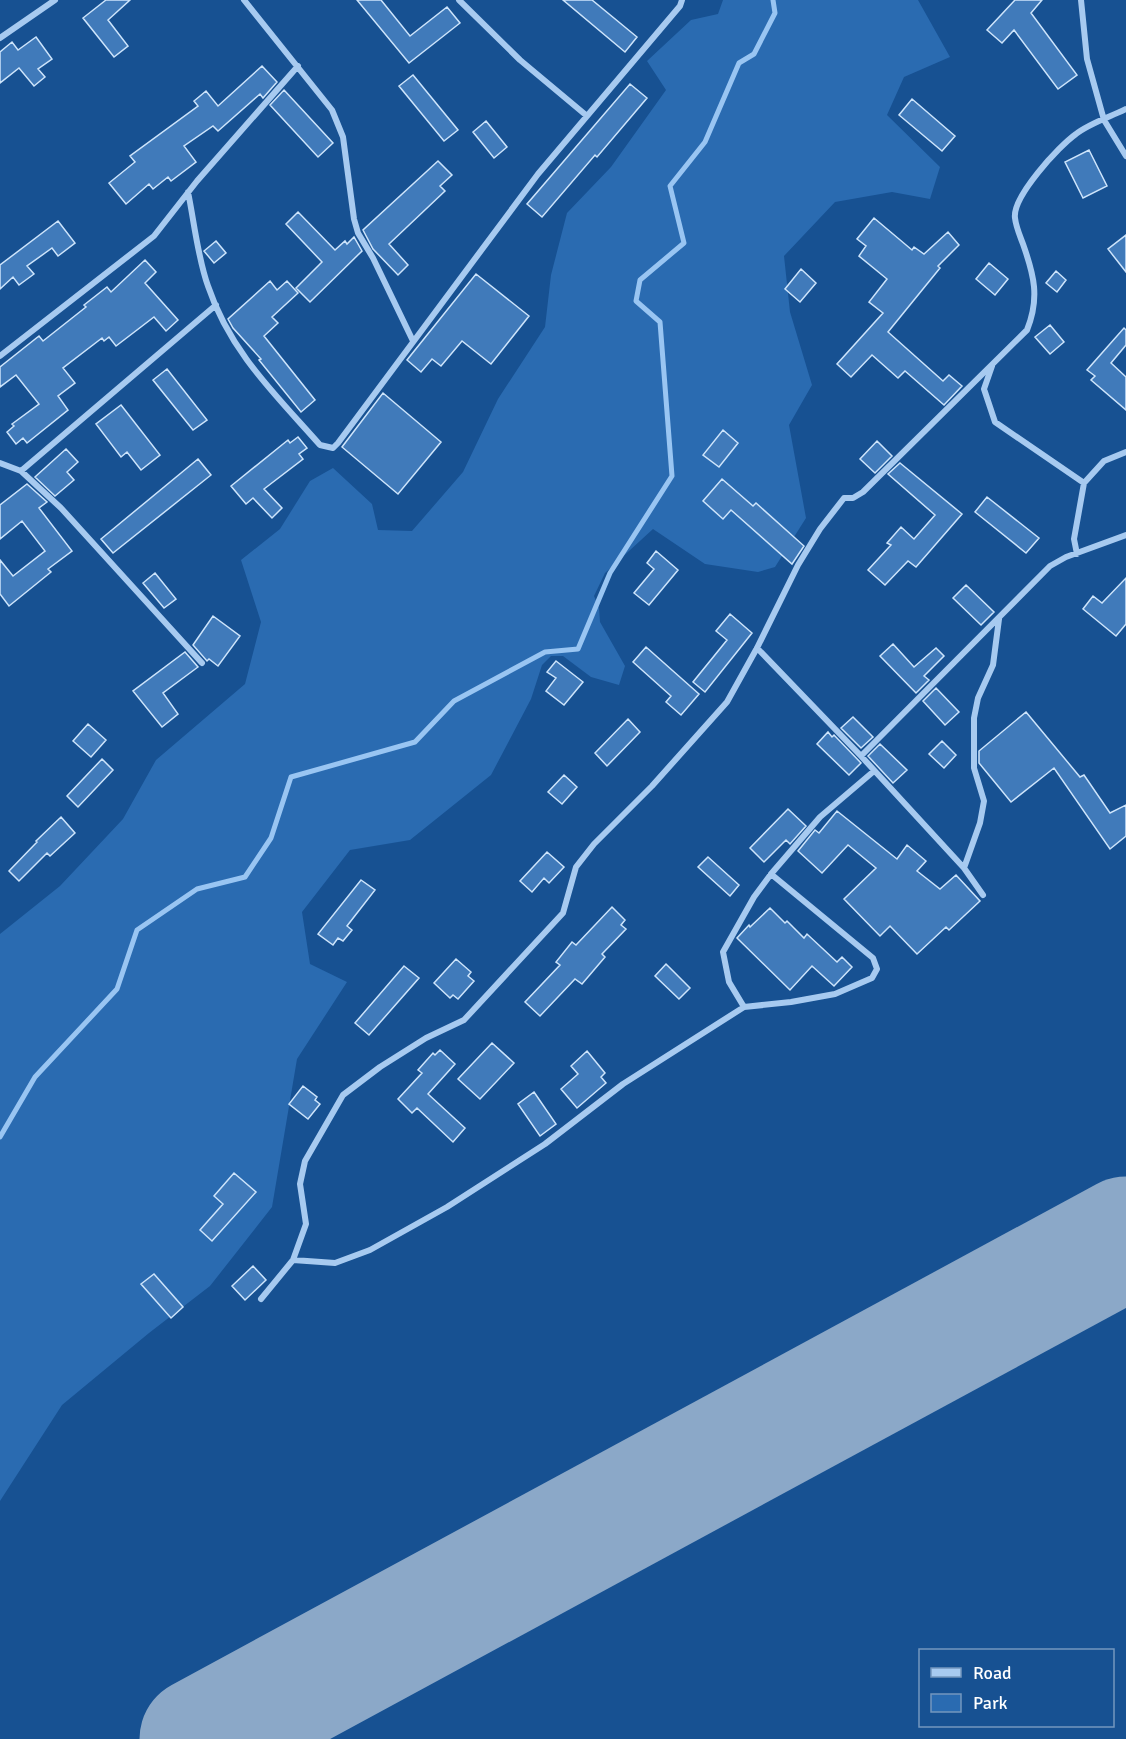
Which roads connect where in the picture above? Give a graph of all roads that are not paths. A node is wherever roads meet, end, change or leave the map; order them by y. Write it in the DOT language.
graph roads {
  1 [pos="55,0"];
  2 [pos="244,0"];
  3 [pos="459,0"];
  4 [pos="682,0"];
  5 [pos="1081,0"];
  6 [pos="0,38"];
  7 [pos="298,66"];
  8 [pos="1126,109"];
  9 [pos="587,116"];
  10 [pos="1104,120"];
  11 [pos="1126,156"];
  12 [pos="188,192"];
  13 [pos="216,305"];
  14 [pos="413,341"];
  15 [pos="0,356"];
  16 [pos="994,363"];
  17 [pos="1126,452"];
  18 [pos="0,463"];
  19 [pos="21,471"];
  20 [pos="1084,483"];
  21 [pos="1126,535"];
  22 [pos="1077,554"];
  23 [pos="1000,617"];
  24 [pos="757,648"];
  25 [pos="202,663"];
  26 [pos="861,756"];
  27 [pos="874,771"];
  28 [pos="964,868"];
  29 [pos="771,874"];
  30 [pos="983,895"];
  31 [pos="744,1007"];
  32 [pos="293,1260"];
  33 [pos="261,1299"];
  1 -- 6 [label="street"];
  2 -- 7 [label="street"];
  3 -- 9 [label="street"];
  4 -- 9 [label="street"];
  5 -- 10 [label="street"];
  7 -- 12 [label="street"];
  7 -- 14 [label="street"];
  8 -- 10 [label="street"];
  9 -- 14 [label="street"];
  10 -- 11 [label="street"];
  10 -- 16 [label="street"];
  12 -- 13 [label="street"];
  12 -- 15 [label="street"];
  13 -- 14 [label="street"];
  13 -- 19 [label="street"];
  16 -- 20 [label="street"];
  16 -- 24 [label="street"];
  17 -- 20 [label="street"];
  18 -- 19 [label="street"];
  19 -- 25 [label="street"];
  20 -- 22 [label="street"];
  21 -- 22 [label="street"];
  22 -- 23 [label="street"];
  23 -- 26 [label="street"];
  23 -- 28 [label="street"];
  24 -- 26 [label="street"];
  24 -- 32 [label="street"];
  26 -- 27 [label="street"];
  27 -- 28 [label="street"];
  27 -- 29 [label="street"];
  28 -- 30 [label="street"];
  29 -- 31 [label="street"];
  29 -- 31 [label="street"];
  31 -- 32 [label="street"];
  32 -- 33 [label="street"];
}
